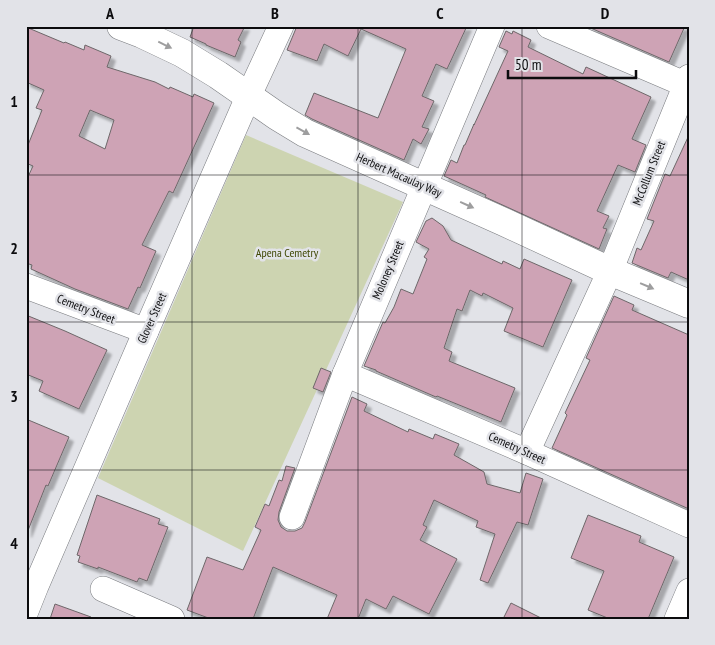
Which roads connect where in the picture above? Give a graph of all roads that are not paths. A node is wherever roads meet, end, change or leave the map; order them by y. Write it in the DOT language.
graph roads {
  1 [pos="121,26"];
  2 [pos="282,26"];
  3 [pos="492,26"];
  4 [pos="548,26"];
  5 [pos="688,82"];
  6 [pos="249,96"];
  7 [pos="424,186"];
  8 [pos="610,270"];
  9 [pos="26,286"];
  10 [pos="689,304"];
  11 [pos="146,331"];
  12 [pos="345,374"];
  13 [pos="527,452"];
  14 [pos="292,517"];
  15 [pos="689,525"];
  16 [pos="31,584"];
  17 [pos="103,589"];
  18 [pos="689,592"];
  19 [pos="26,611"];
  20 [pos="163,617"];
  21 [pos="677,619"];
  1 -- 6 [label="highway, Herbert Macaulay Way, one-way"];
  2 -- 6 [label="street, Glover Street"];
  3 -- 7 [label="street, Moloney Street"];
  4 -- 5 [label="street"];
  5 -- 8 [label="street, McCollum Street"];
  6 -- 7 [label="highway, Herbert Macaulay Way, one-way"];
  6 -- 11 [label="street, Glover Street"];
  7 -- 8 [label="highway, Herbert Macaulay Way, one-way"];
  7 -- 12 [label="street, Moloney Street"];
  8 -- 10 [label="highway, Herbert Macaulay Way, one-way"];
  8 -- 13 [label="street, McCollum Street"];
  9 -- 11 [label="street, Cemetry Street"];
  11 -- 16 [label="street, Glover Street"];
  12 -- 13 [label="street, Cemetry Street"];
  12 -- 14 [label="street, Moloney Street"];
  13 -- 15 [label="street, Cemetry Street"];
  16 -- 19 [label="street, Glover Street"];
  17 -- 20 [label="street"];
  18 -- 21 [label="street"];
}
